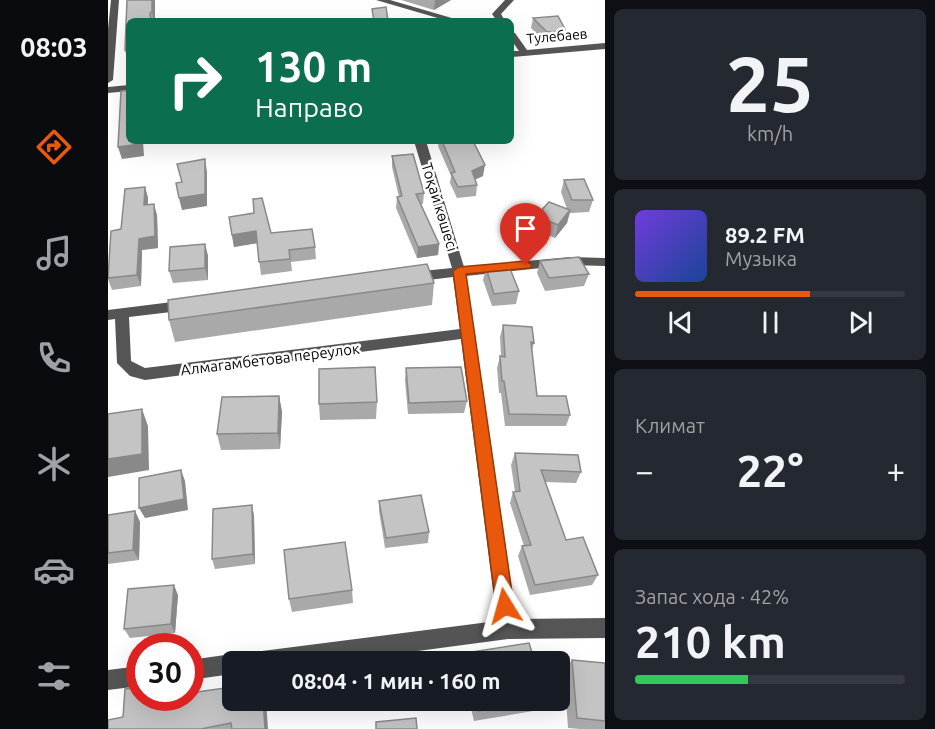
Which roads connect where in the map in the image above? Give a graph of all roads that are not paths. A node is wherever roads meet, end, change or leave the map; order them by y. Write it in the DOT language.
graph roads {
  1 [pos="115,0"];
  2 [pos="380,0"];
  3 [pos="510,0"];
  4 [pos="447,18"];
  5 [pos="499,18"];
  6 [pos="514,38"];
  7 [pos="110,46"];
  8 [pos="605,46"];
  9 [pos="525,53"];
  10 [pos="514,54"];
  11 [pos="108,80"];
  12 [pos="126,88"];
  13 [pos="108,90"];
  14 [pos="421,144"];
  15 [pos="605,262"];
  16 [pos="459,271"];
  17 [pos="401,278"];
  18 [pos="203,303"];
  19 [pos="115,314"];
  20 [pos="468,333"];
  21 [pos="605,628"];
  22 [pos="508,629"];
  23 [pos="339,651"];
  24 [pos="222,665"];
  25 [pos="204,668"];
  26 [pos="126,678"];
  27 [pos="108,680"];
  1 -- 7 [label="street"];
  2 -- 4 [label="street"];
  3 -- 5 [label="street"];
  6 -- 9 [label="street"];
  7 -- 11 [label="street"];
  8 -- 9 [label="street, Тулебаев"];
  9 -- 10 [label="street, Тулебаев"];
  12 -- 13 [label="street"];
  14 -- 16 [label="street, Тоқай көшесі"];
  15 -- 16 [label="street"];
  16 -- 17 [label="street"];
  16 -- 20 [label="street, Тоқай көшесі"];
  18 -- 19 [label="street"];
  19 -- 20 [label="street, Алмагамбетова переулок"];
  20 -- 22 [label="street, Тоқай көшесі"];
  21 -- 22 [label="street"];
  22 -- 23 [label="street"];
  24 -- 25 [label="street"];
  26 -- 27 [label="street"];
}
